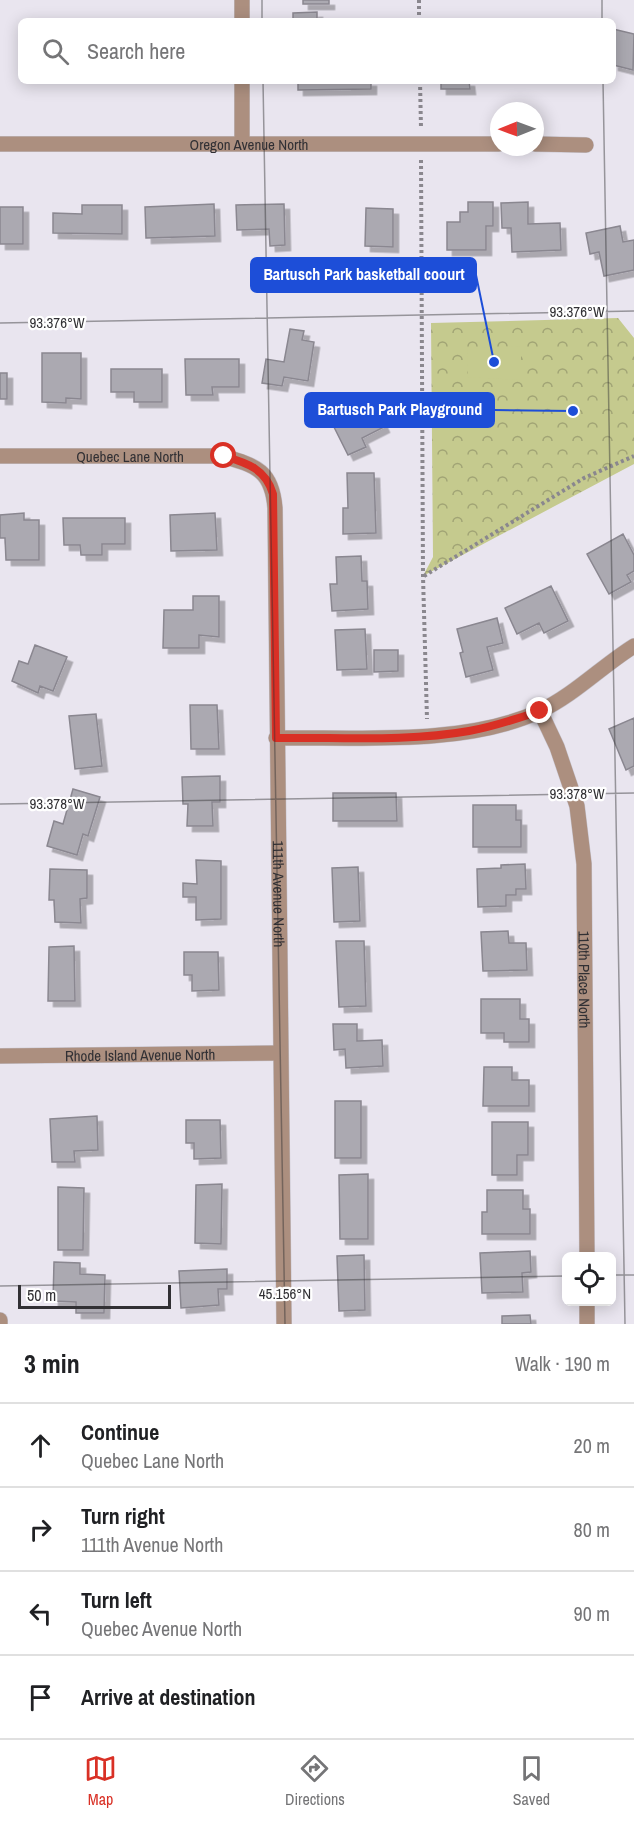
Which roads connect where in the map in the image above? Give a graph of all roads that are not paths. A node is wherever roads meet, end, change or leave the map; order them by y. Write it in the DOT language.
graph roads {
  1 [pos="242,0"];
  2 [pos="242,18"];
  3 [pos="242,84"];
  4 [pos="243,143"];
  5 [pos="0,144"];
  6 [pos="490,144"];
  7 [pos="544,144"];
  8 [pos="586,145"];
  9 [pos="0,456"];
  10 [pos="259,470"];
  11 [pos="634,646"];
  12 [pos="540,711"];
  13 [pos="276,738"];
  14 [pos="280,1053"];
  15 [pos="0,1056"];
  16 [pos="587,1252"];
  17 [pos="587,1306"];
  18 [pos="284,1324"];
  19 [pos="587,1324"];
  1 -- 2 [label="street"];
  3 -- 4 [label="street"];
  4 -- 5 [label="street, Oregon Avenue North"];
  4 -- 6 [label="street, Oregon Avenue North"];
  7 -- 8 [label="street"];
  9 -- 10 [label="street, Quebec Lane North"];
  10 -- 13 [label="street, 111th Avenue North"];
  11 -- 12 [label="street"];
  12 -- 13 [label="street"];
  12 -- 16 [label="street, 110th Place North"];
  13 -- 14 [label="street, 111th Avenue North"];
  14 -- 15 [label="street, Rhode Island Avenue North"];
  14 -- 18 [label="street, 111th Avenue North"];
  17 -- 19 [label="street"];
}
